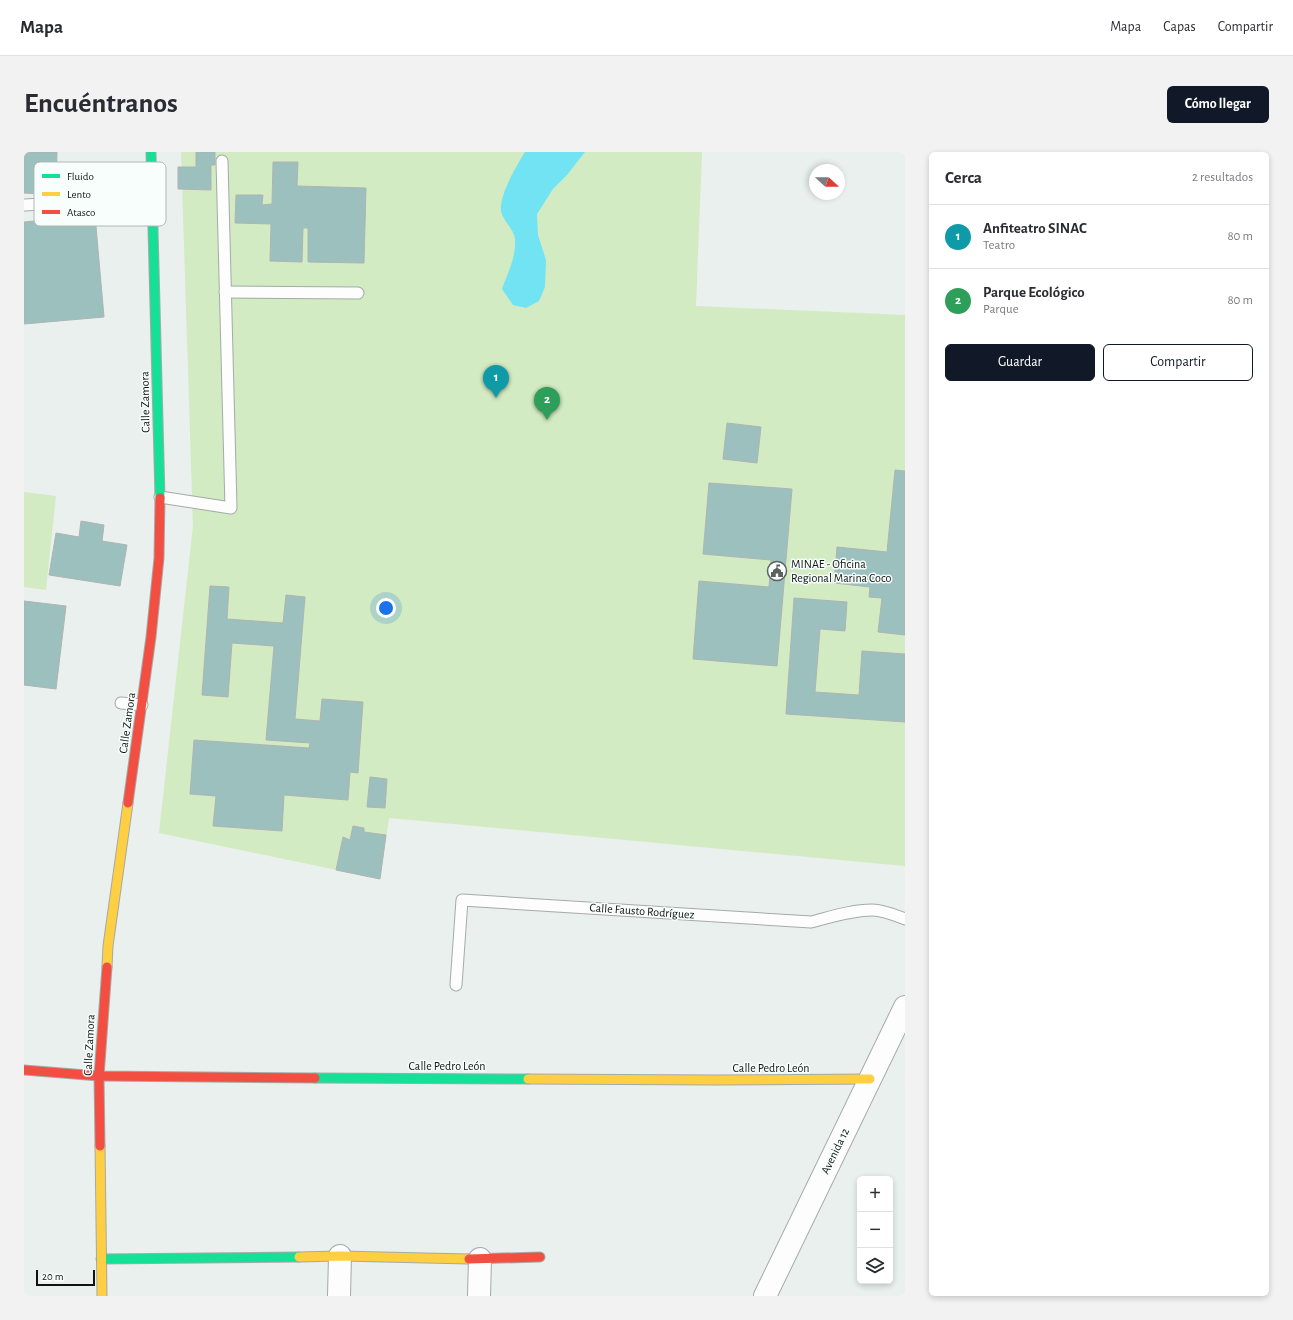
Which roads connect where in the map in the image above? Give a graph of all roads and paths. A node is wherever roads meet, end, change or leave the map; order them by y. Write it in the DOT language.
graph roads {
  1 [pos="151,152"];
  2 [pos="222,161"];
  3 [pos="151,162"];
  4 [pos="34,204"];
  5 [pos="24,205"];
  6 [pos="154,226"];
  7 [pos="225,292"];
  8 [pos="358,293"];
  9 [pos="160,497"];
  10 [pos="121,703"];
  11 [pos="142,705"];
  12 [pos="905,919"];
  13 [pos="456,985"];
  14 [pos="905,1007"];
  15 [pos="24,1070"];
  16 [pos="99,1076"];
  17 [pos="870,1079"];
  18 [pos="340,1256"];
  19 [pos="540,1257"];
  20 [pos="101,1259"];
  21 [pos="480,1259"];
  22 [pos="102,1296"];
  23 [pos="339,1296"];
  24 [pos="479,1296"];
  25 [pos="765,1296"];
  1 -- 3 [label="street, Calle Zamora"];
  2 -- 7 [label="lane"];
  4 -- 5 [label="lane"];
  6 -- 9 [label="street, Calle Zamora"];
  7 -- 8 [label="lane"];
  7 -- 9 [label="lane"];
  9 -- 11 [label="street, Calle Zamora"];
  10 -- 11 [label="lane"];
  11 -- 16 [label="street, Calle Zamora"];
  12 -- 13 [label="lane, Calle Fausto Rodríguez"];
  14 -- 17 [label="street, Avenida 12"];
  15 -- 16 [label="street, Calle Pedro León"];
  16 -- 17 [label="street, Calle Pedro León"];
  16 -- 20 [label="street, Calle Zamora"];
  17 -- 25 [label="street, Avenida 12"];
  18 -- 20 [label="street"];
  18 -- 21 [label="street"];
  18 -- 23 [label="street"];
  19 -- 21 [label="street"];
  20 -- 22 [label="street, Calle Zamora"];
  21 -- 24 [label="street"];
}
